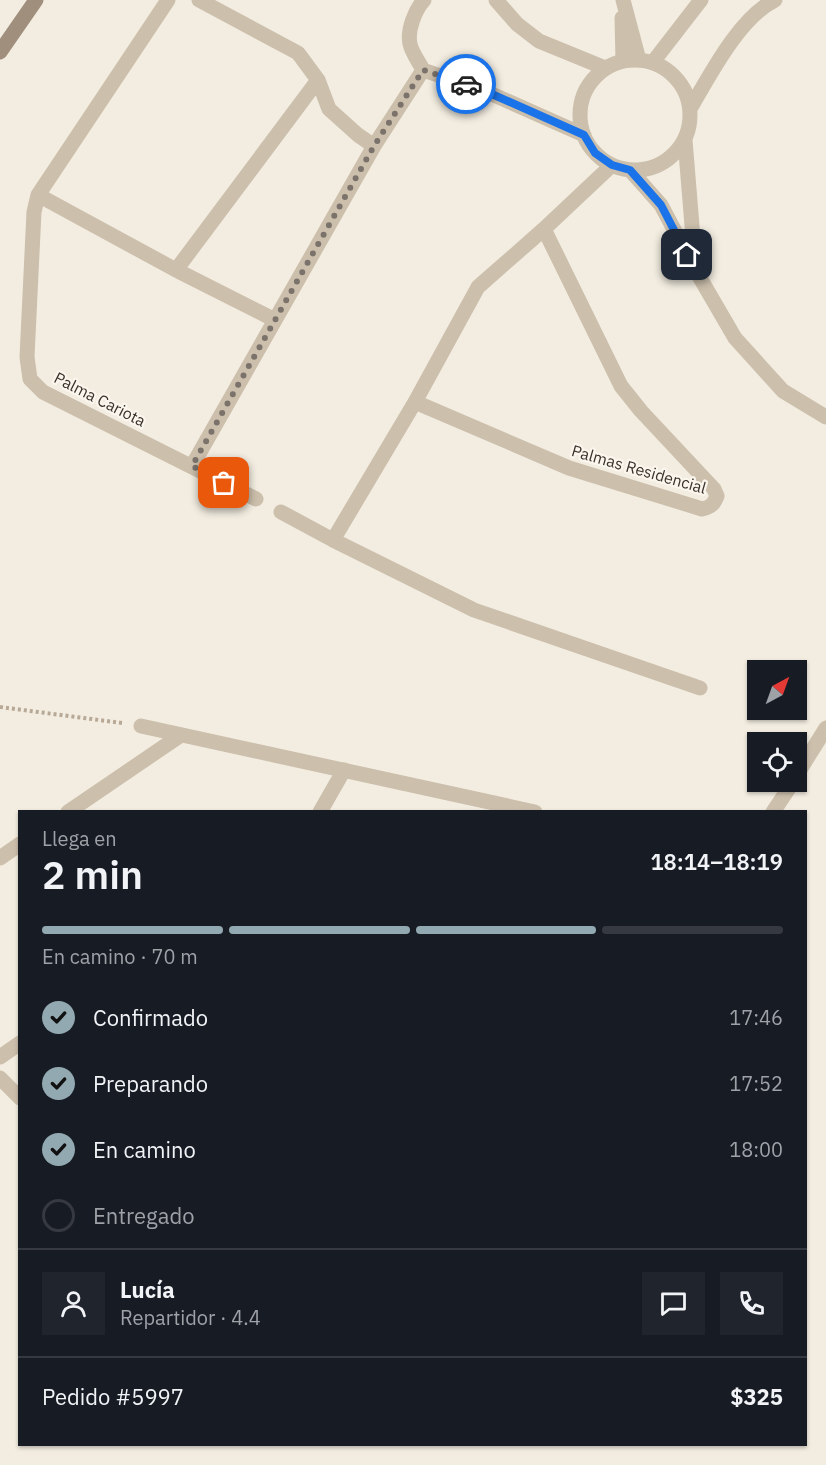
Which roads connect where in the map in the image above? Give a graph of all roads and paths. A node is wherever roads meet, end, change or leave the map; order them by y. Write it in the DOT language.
graph roads {
  1 [pos="36,0"];
  2 [pos="168,0"];
  3 [pos="199,0"];
  4 [pos="424,0"];
  5 [pos="496,0"];
  6 [pos="622,0"];
  7 [pos="701,0"];
  8 [pos="775,0"];
  9 [pos="0,52"];
  10 [pos="623,61"];
  11 [pos="646,61"];
  12 [pos="605,68"];
  13 [pos="423,70"];
  14 [pos="318,80"];
  15 [pos="690,109"];
  16 [pos="584,135"];
  17 [pos="685,140"];
  18 [pos="374,146"];
  19 [pos="612,165"];
  20 [pos="630,170"];
  21 [pos="38,195"];
  22 [pos="544,229"];
  23 [pos="176,270"];
  24 [pos="696,271"];
  25 [pos="275,320"];
  26 [pos="415,402"];
  27 [pos="826,417"];
  28 [pos="192,466"];
  29 [pos="256,499"];
  30 [pos="281,512"];
  31 [pos="333,540"];
  32 [pos="700,688"];
  33 [pos="0,706"];
  34 [pos="141,726"];
  35 [pos="826,728"];
  36 [pos="181,735"];
  37 [pos="807,758"];
  38 [pos="344,770"];
  39 [pos="786,792"];
  40 [pos="71,810"];
  41 [pos="321,810"];
  42 [pos="526,810"];
  43 [pos="774,810"];
  44 [pos="18,845"];
  45 [pos="0,858"];
  46 [pos="18,1044"];
  47 [pos="0,1057"];
  48 [pos="0,1078"];
  49 [pos="18,1096"];
  1 -- 9 [label="street"];
  2 -- 21 [label="street, Palma Cariota"];
  3 -- 14 [label="street"];
  4 -- 13 [label="street"];
  5 -- 12 [label="street"];
  6 -- 10 [label="street"];
  6 -- 11 [label="street"];
  7 -- 11 [label="street"];
  8 -- 15 [label="street"];
  10 -- 11 [label="street"];
  10 -- 12 [label="street"];
  11 -- 15 [label="street"];
  12 -- 16 [label="street"];
  13 -- 16 [label="street"];
  13 -- 18 [label="street"];
  14 -- 18 [label="street"];
  14 -- 23 [label="street"];
  15 -- 17 [label="street"];
  16 -- 19 [label="street"];
  17 -- 20 [label="street"];
  17 -- 24 [label="street"];
  18 -- 25 [label="street"];
  19 -- 20 [label="street"];
  19 -- 22 [label="street"];
  20 -- 24 [label="street"];
  21 -- 23 [label="street"];
  21 -- 28 [label="street, Palma Cariota"];
  22 -- 26 [label="street"];
  22 -- 26 [label="street, Palmas Residencial"];
  23 -- 25 [label="street"];
  24 -- 27 [label="street"];
  25 -- 28 [label="street"];
  26 -- 31 [label="street"];
  28 -- 29 [label="street, Palma Cariota"];
  30 -- 31 [label="street"];
  31 -- 32 [label="street"];
  33 -- 34 [label="path"];
  34 -- 36 [label="street"];
  35 -- 37 [label="street"];
  36 -- 38 [label="street"];
  36 -- 40 [label="street"];
  38 -- 41 [label="street"];
  38 -- 42 [label="street"];
  39 -- 43 [label="street"];
  44 -- 45 [label="street"];
  46 -- 47 [label="street"];
  48 -- 49 [label="street"];
}
